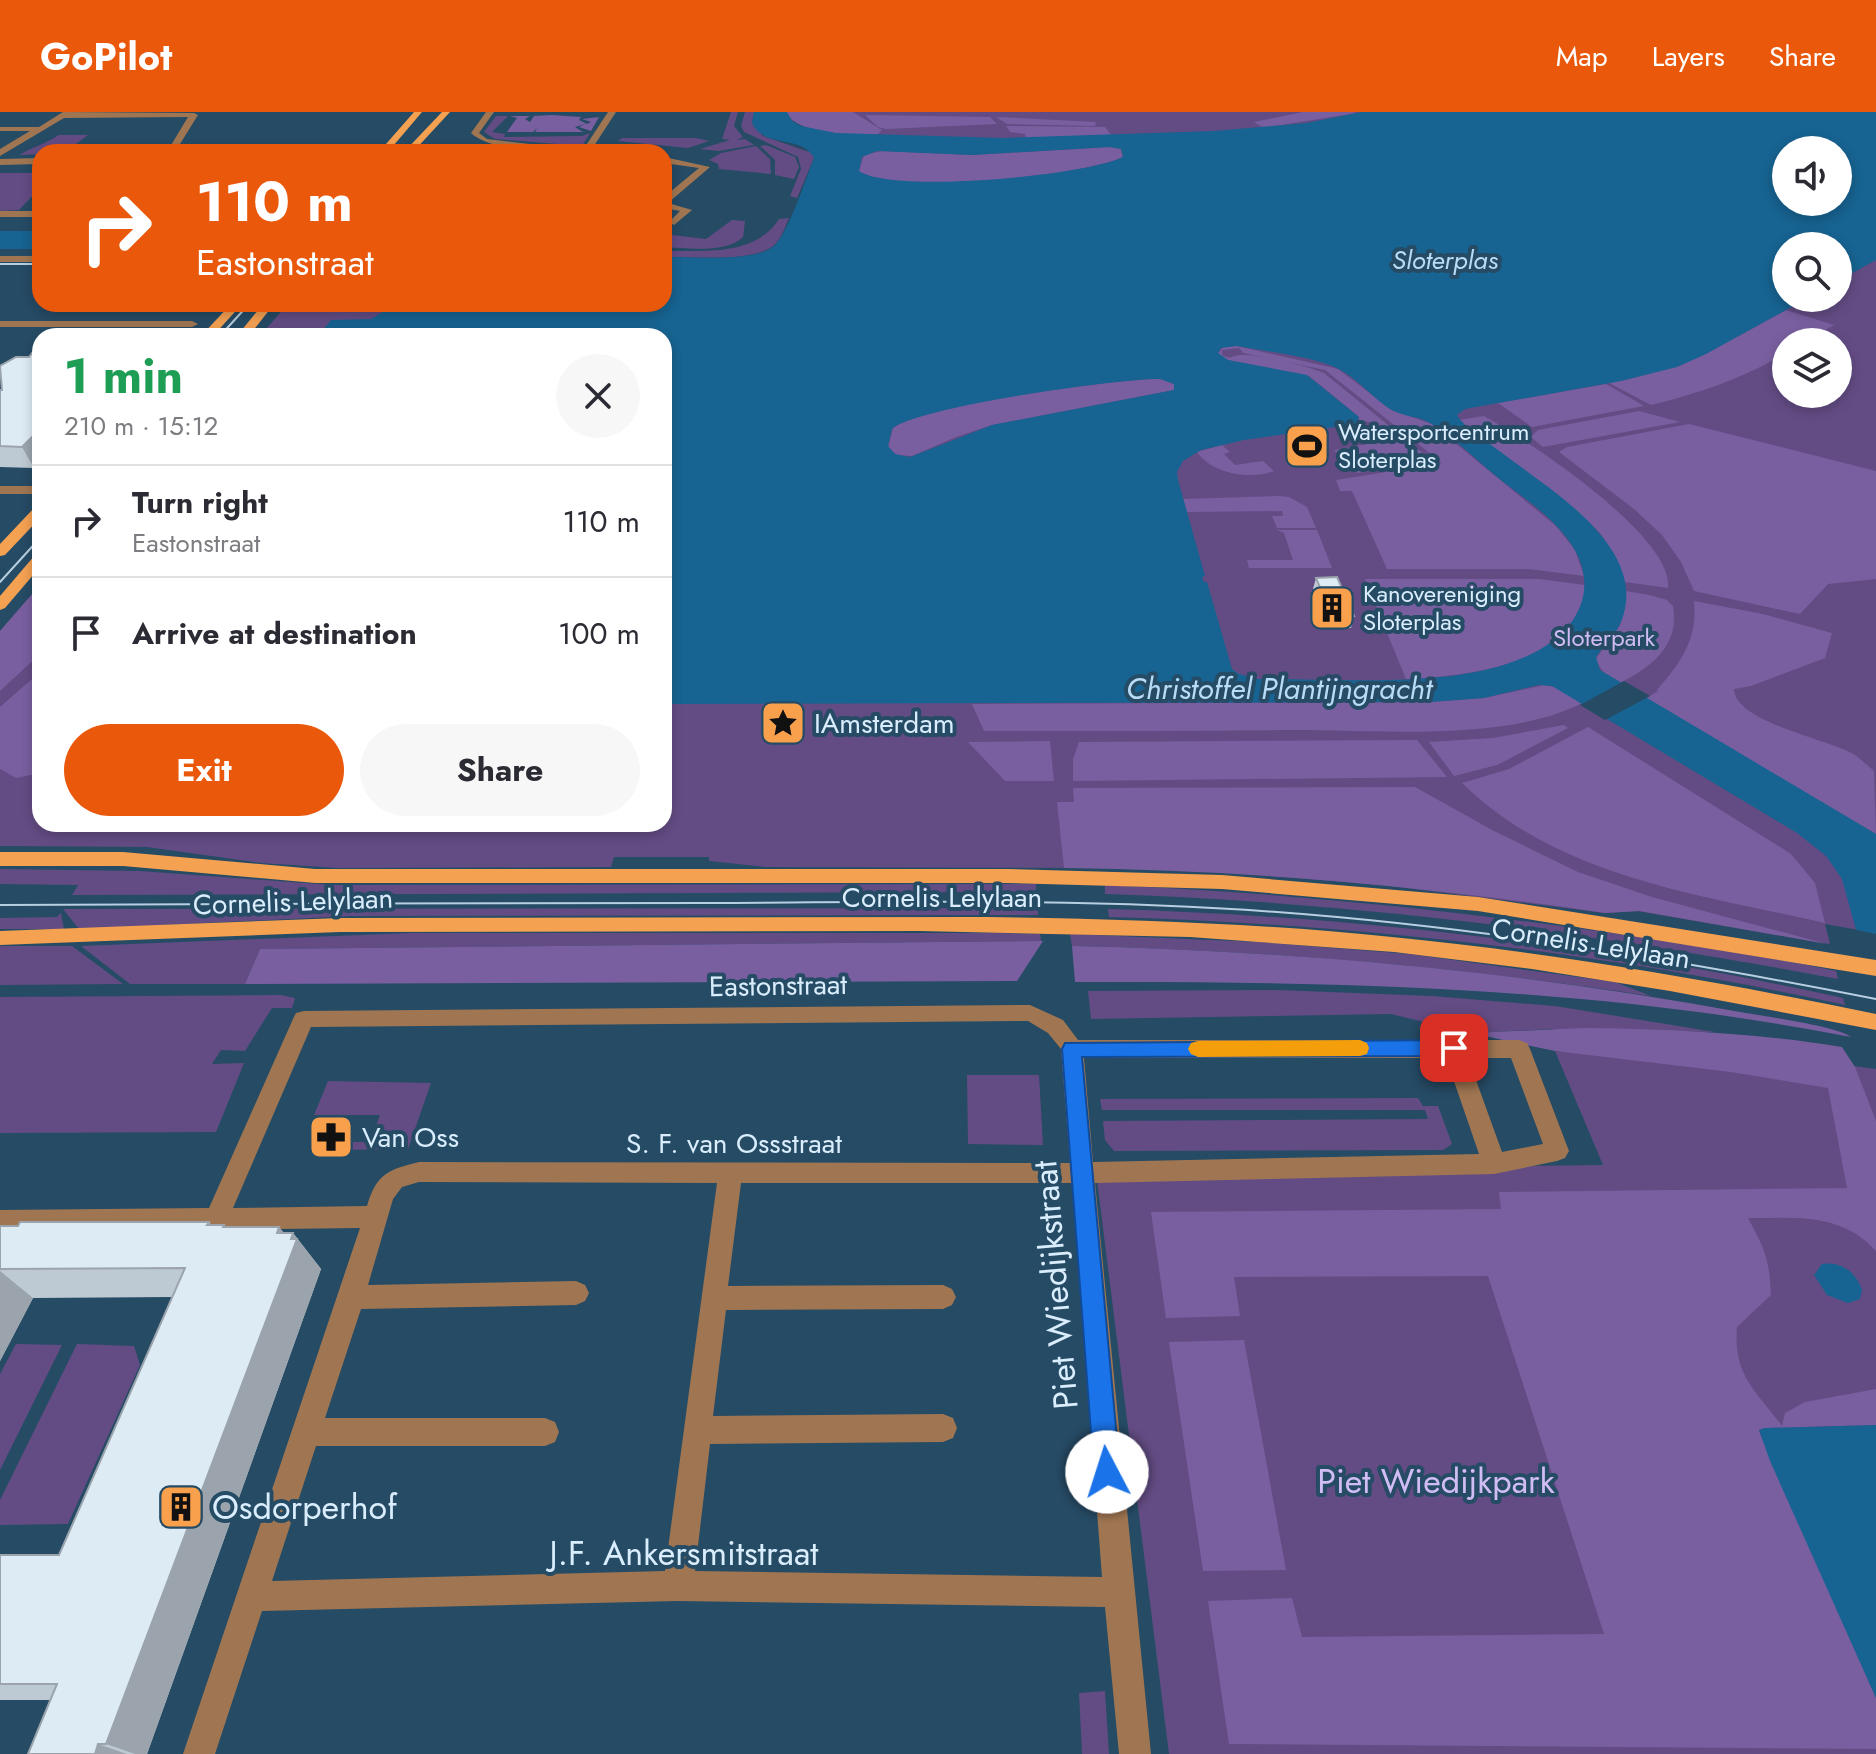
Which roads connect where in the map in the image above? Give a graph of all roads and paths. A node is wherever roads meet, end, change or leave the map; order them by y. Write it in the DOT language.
graph roads {
  1 [pos="418,112"];
  2 [pos="446,112"];
  3 [pos="490,112"];
  4 [pos="612,112"];
  5 [pos="66,114"];
  6 [pos="195,114"];
  7 [pos="0,129"];
  8 [pos="40,129"];
  9 [pos="176,144"];
  10 [pos="390,144"];
  11 [pos="416,144"];
  12 [pos="484,144"];
  13 [pos="590,144"];
  14 [pos="0,153"];
  15 [pos="32,161"];
  16 [pos="672,161"];
  17 [pos="0,162"];
  18 [pos="672,197"];
  19 [pos="672,206"];
  20 [pos="0,214"];
  21 [pos="32,214"];
  22 [pos="674,222"];
  23 [pos="0,259"];
  24 [pos="32,259"];
  25 [pos="0,269"];
  26 [pos="32,269"];
  27 [pos="230,312"];
  28 [pos="262,312"];
  29 [pos="0,324"];
  30 [pos="166,324"];
  31 [pos="192,324"];
  32 [pos="162,328"];
  33 [pos="214,328"];
  34 [pos="250,328"];
  35 [pos="0,483"];
  36 [pos="32,483"];
  37 [pos="0,490"];
  38 [pos="32,490"];
  39 [pos="32,518"];
  40 [pos="0,552"];
  41 [pos="32,567"];
  42 [pos="0,605"];
  43 [pos="0,859"];
  44 [pos="0,938"];
  45 [pos="1876,968"];
  46 [pos="1876,1022"];
  47 [pos="1454,1048"];
  48 [pos="1072,1049"];
  49 [pos="1494,1164"];
  50 [pos="730,1173"];
  51 [pos="1080,1173"];
  52 [pos="376,1217"];
  53 [pos="216,1219"];
  54 [pos="0,1221"];
  55 [pos="576,1293"];
  56 [pos="352,1297"];
  57 [pos="943,1297"];
  58 [pos="715,1298"];
  59 [pos="943,1428"];
  60 [pos="700,1430"];
  61 [pos="305,1432"];
  62 [pos="545,1432"];
  63 [pos="678,1586"];
  64 [pos="1118,1592"];
  65 [pos="252,1596"];
  66 [pos="199,1754"];
  67 [pos="1135,1754"];
  1 -- 10 [label="main road"];
  2 -- 11 [label="main road"];
  3 -- 12 [label="street"];
  4 -- 13 [label="street"];
  5 -- 6 [label="street"];
  5 -- 8 [label="street"];
  6 -- 9 [label="street"];
  7 -- 8 [label="street"];
  8 -- 14 [label="street"];
  15 -- 17 [label="street"];
  16 -- 18 [label="street"];
  19 -- 22 [label="street"];
  20 -- 21 [label="street"];
  23 -- 24 [label="street"];
  25 -- 26 [label="street"];
  27 -- 33 [label="main road"];
  28 -- 34 [label="main road"];
  29 -- 30 [label="street"];
  30 -- 31 [label="street"];
  30 -- 32 [label="street"];
  35 -- 36 [label="street"];
  37 -- 38 [label="street"];
  39 -- 40 [label="main road"];
  41 -- 42 [label="main road"];
  43 -- 45 [label="main road, Cornelis Lelylaan"];
  44 -- 46 [label="main road, Cornelis Lelylaan"];
  47 -- 48 [label="street"];
  47 -- 49 [label="street"];
  47 -- 49 [label="street"];
  48 -- 51 [label="street, Piet Wiedijkstraat"];
  48 -- 53 [label="street, Eastonstraat"];
  49 -- 51 [label="street, S. F. van Ossstraat"];
  50 -- 51 [label="street, S. F. van Ossstraat"];
  50 -- 52 [label="street, S. F. van Ossstraat"];
  50 -- 58 [label="street"];
  51 -- 64 [label="street, Piet Wiedijkstraat"];
  52 -- 53 [label="street"];
  52 -- 56 [label="street, S. F. van Ossstraat"];
  53 -- 54 [label="street"];
  55 -- 56 [label="street"];
  56 -- 61 [label="street, S. F. van Ossstraat"];
  57 -- 58 [label="street"];
  58 -- 60 [label="street"];
  59 -- 60 [label="street"];
  60 -- 63 [label="street"];
  61 -- 62 [label="street"];
  61 -- 65 [label="street, S. F. van Ossstraat"];
  63 -- 64 [label="street, J.F. Ankersmitstraat"];
  63 -- 65 [label="street, J.F. Ankersmitstraat"];
  64 -- 67 [label="street, Piet Wiedijkstraat"];
  65 -- 66 [label="street, S. F. van Ossstraat"];
}
